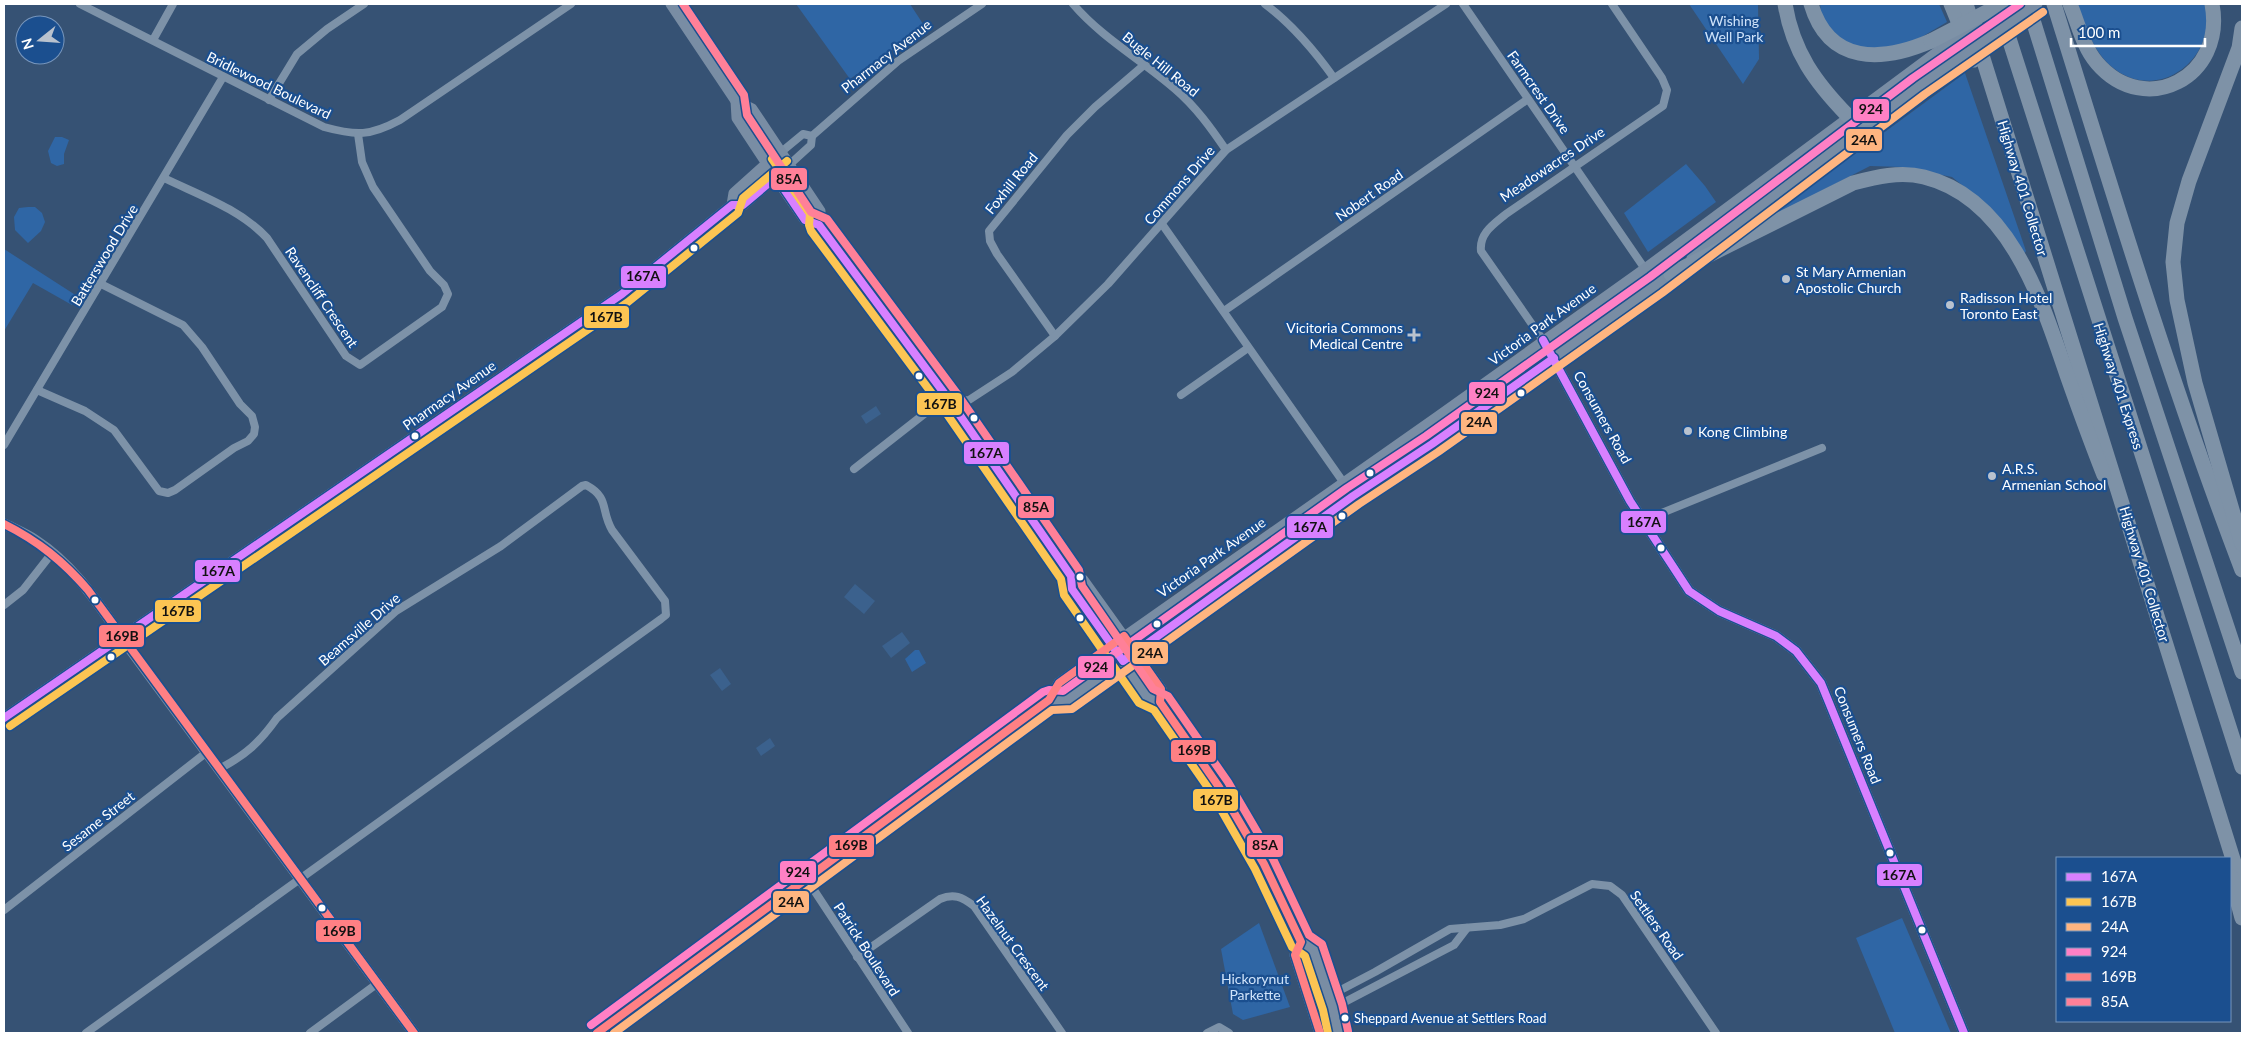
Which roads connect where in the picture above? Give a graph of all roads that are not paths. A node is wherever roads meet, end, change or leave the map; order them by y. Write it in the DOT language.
graph roads {
  1 [pos="80,4"];
  2 [pos="173,4"];
  3 [pos="364,4"];
  4 [pos="571,4"];
  5 [pos="671,4"];
  6 [pos="979,4"];
  7 [pos="1073,4"];
  8 [pos="1265,4"];
  9 [pos="1446,4"];
  10 [pos="1463,4"];
  11 [pos="1612,4"];
  12 [pos="1785,4"];
  13 [pos="1811,4"];
  14 [pos="1951,4"];
  15 [pos="1966,4"];
  16 [pos="2001,4"];
  17 [pos="2028,4"];
  18 [pos="2037,4"];
  19 [pos="2054,4"];
  20 [pos="2070,4"];
  21 [pos="2212,4"];
  22 [pos="2242,28"];
  23 [pos="153,40"];
  24 [pos="1937,44"];
  25 [pos="1144,65"];
  26 [pos="223,77"];
  27 [pos="1334,78"];
  28 [pos="1528,99"];
  29 [pos="269,100"];
  30 [pos="736,101"];
  31 [pos="1848,116"];
  32 [pos="1880,116"];
  33 [pos="358,134"];
  34 [pos="812,136"];
  35 [pos="1226,150"];
  36 [pos="780,153"];
  37 [pos="767,164"];
  38 [pos="789,165"];
  39 [pos="1576,167"];
  40 [pos="2017,169"];
  41 [pos="776,177"];
  42 [pos="164,178"];
  43 [pos="732,206"];
  44 [pos="1162,224"];
  45 [pos="819,225"];
  46 [pos="1645,268"];
  47 [pos="1671,274"];
  48 [pos="101,284"];
  49 [pos="1224,312"];
  50 [pos="1055,336"];
  51 [pos="1543,340"];
  52 [pos="1248,348"];
  53 [pos="1554,358"];
  54 [pos="37,390"];
  55 [pos="1181,395"];
  56 [pos="950,401"];
  57 [pos="4,445"];
  58 [pos="1822,448"];
  59 [pos="854,468"];
  60 [pos="1344,482"];
  61 [pos="1353,496"];
  62 [pos="1642,521"];
  63 [pos="4,524"];
  64 [pos="2242,544"];
  65 [pos="52,553"];
  66 [pos="2242,570"];
  67 [pos="1071,576"];
  68 [pos="2148,584"];
  69 [pos="4,605"];
  70 [pos="1124,636"];
  71 [pos="122,638"];
  72 [pos="1113,645"];
  73 [pos="1136,652"];
  74 [pos="1123,661"];
  75 [pos="2242,672"];
  76 [pos="1049,700"];
  77 [pos="1160,702"];
  78 [pos="4,718"];
  79 [pos="2192,727"];
  80 [pos="207,752"];
  81 [pos="2242,767"];
  82 [pos="220,769"];
  83 [pos="2226,857"];
  84 [pos="2231,874"];
  85 [pos="300,878"];
  86 [pos="806,878"];
  87 [pos="2242,888"];
  88 [pos="4,910"];
  89 [pos="2242,918"];
  90 [pos="1467,928"];
  91 [pos="1301,942"];
  92 [pos="857,957"];
  93 [pos="378,983"];
  94 [pos="1329,994"];
  95 [pos="1312,1005"];
  96 [pos="1334,1007"];
  97 [pos="1316,1017"];
  98 [pos="86,1033"];
  99 [pos="310,1033"];
  100 [pos="414,1033"];
  101 [pos="597,1033"];
  102 [pos="908,1033"];
  103 [pos="1062,1033"];
  104 [pos="1207,1033"];
  105 [pos="1229,1033"];
  106 [pos="1320,1033"];
  107 [pos="1338,1033"];
  108 [pos="1716,1033"];
  109 [pos="1964,1033"];
  1 -- 23 [label="street, Bridlewood Boulevard"];
  2 -- 23 [label="street"];
  3 -- 29 [label="street"];
  4 -- 33 [label="street, Bridlewood Boulevard"];
  5 -- 30 [label="main road"];
  6 -- 34 [label="street, Pharmacy Avenue"];
  7 -- 25 [label="street, Bugle Hill Road"];
  8 -- 27 [label="street"];
  9 -- 27 [label="street, Commons Drive"];
  10 -- 28 [label="street, Farmcrest Drive"];
  11 -- 39 [label="street, Meadowacres Drive"];
  12 -- 31 [label="highway"];
  13 -- 24 [label="highway"];
  14 -- 40 [label="highway"];
  15 -- 40 [label="highway, Highway 401 Collector"];
  16 -- 24 [label="highway, bridge"];
  16 -- 81 [label="highway, Highway 401 Express"];
  17 -- 75 [label="highway, Highway 401 Express"];
  18 -- 32 [label="main road, Victoria Park Avenue, bridge"];
  19 -- 66 [label="highway"];
  20 -- 21 [label="highway"];
  22 -- 64 [label="highway"];
  23 -- 26 [label="street, Bridlewood Boulevard"];
  24 -- 31 [label="main road, Victoria Park Avenue"];
  25 -- 35 [label="street, Bugle Hill Road"];
  25 -- 50 [label="street, Foxhill Road"];
  26 -- 29 [label="street, Bridlewood Boulevard"];
  26 -- 42 [label="street, Batterswood Drive"];
  27 -- 35 [label="street, Commons Drive"];
  28 -- 39 [label="street, Farmcrest Drive"];
  28 -- 49 [label="street, Nobert Road"];
  29 -- 33 [label="street, Bridlewood Boulevard"];
  30 -- 36 [label="main road"];
  30 -- 37 [label="main road"];
  31 -- 32 [label="highway"];
  31 -- 46 [label="main road, Victoria Park Avenue"];
  32 -- 47 [label="main road, Victoria Park Avenue"];
  33 -- 42 [label="street, Ravencliff Crescent"];
  34 -- 36 [label="street, Pharmacy Avenue"];
  34 -- 38 [label="street, Pharmacy Avenue"];
  35 -- 44 [label="street, Commons Drive"];
  36 -- 37 [label="main road, Pharmacy Avenue"];
  36 -- 38 [label="main road"];
  37 -- 41 [label="main road"];
  37 -- 43 [label="main road, Pharmacy Avenue"];
  38 -- 41 [label="main road, Pharmacy Avenue"];
  38 -- 45 [label="main road"];
  39 -- 46 [label="street, Farmcrest Drive"];
  39 -- 51 [label="street, Meadowacres Drive"];
  40 -- 68 [label="highway, Highway 401 Collector"];
  41 -- 43 [label="main road, Pharmacy Avenue"];
  41 -- 45 [label="main road"];
  42 -- 48 [label="street, Batterswood Drive"];
  43 -- 71 [label="main road, Pharmacy Avenue"];
  44 -- 49 [label="street"];
  44 -- 50 [label="street, Commons Drive"];
  45 -- 56 [label="main road"];
  46 -- 51 [label="main road, Victoria Park Avenue"];
  47 -- 53 [label="main road, Victoria Park Avenue"];
  47 -- 68 [label="highway"];
  48 -- 54 [label="street, Batterswood Drive"];
  48 -- 54 [label="street"];
  49 -- 52 [label="street"];
  50 -- 56 [label="street, Commons Drive"];
  51 -- 53 [label="main road, Meadowacres Drive"];
  51 -- 60 [label="main road, Victoria Park Avenue"];
  52 -- 55 [label="street"];
  52 -- 60 [label="street"];
  53 -- 61 [label="main road, Victoria Park Avenue"];
  53 -- 62 [label="main road, Consumers Road"];
  54 -- 57 [label="street, Batterswood Drive"];
  56 -- 59 [label="street, Commons Drive"];
  56 -- 67 [label="main road"];
  58 -- 62 [label="street"];
  60 -- 61 [label="street"];
  60 -- 70 [label="main road, Victoria Park Avenue"];
  61 -- 73 [label="main road, Victoria Park Avenue"];
  62 -- 109 [label="main road, Consumers Road"];
  63 -- 65 [label="main road"];
  65 -- 69 [label="street"];
  65 -- 71 [label="main road"];
  67 -- 70 [label="main road"];
  67 -- 72 [label="main road"];
  68 -- 79 [label="highway, Highway 401 Collector"];
  70 -- 72 [label="main road, Victoria Park Avenue"];
  70 -- 73 [label="main road"];
  71 -- 78 [label="main road, Pharmacy Avenue"];
  71 -- 80 [label="main road"];
  72 -- 74 [label="main road"];
  72 -- 76 [label="main road, Victoria Park Avenue"];
  73 -- 74 [label="main road, Victoria Park Avenue"];
  73 -- 77 [label="main road"];
  74 -- 76 [label="main road, Victoria Park Avenue"];
  74 -- 77 [label="main road"];
  76 -- 86 [label="main road, Victoria Park Avenue"];
  77 -- 91 [label="main road"];
  79 -- 83 [label="highway"];
  79 -- 87 [label="highway, Highway 401 Collector"];
  80 -- 82 [label="main road"];
  80 -- 88 [label="street, Sesame Street"];
  82 -- 85 [label="main road"];
  82 -- 85 [label="street, Beamsville Drive"];
  84 -- 89 [label="highway"];
  85 -- 93 [label="main road"];
  85 -- 98 [label="street"];
  86 -- 92 [label="street, Patrick Boulevard"];
  86 -- 101 [label="main road, Victoria Park Avenue"];
  90 -- 94 [label="street, Settlers Road"];
  90 -- 96 [label="street"];
  90 -- 108 [label="street, Settlers Road"];
  91 -- 94 [label="main road"];
  91 -- 95 [label="main road"];
  92 -- 102 [label="street, Patrick Boulevard"];
  92 -- 103 [label="street, Hazelnut Crescent"];
  93 -- 99 [label="street"];
  93 -- 100 [label="main road"];
  94 -- 95 [label="street, Settlers Road"];
  94 -- 96 [label="main road"];
  95 -- 97 [label="main road"];
  96 -- 97 [label="street"];
  96 -- 107 [label="main road"];
  97 -- 106 [label="main road"];
  104 -- 105 [label="street"];
}
